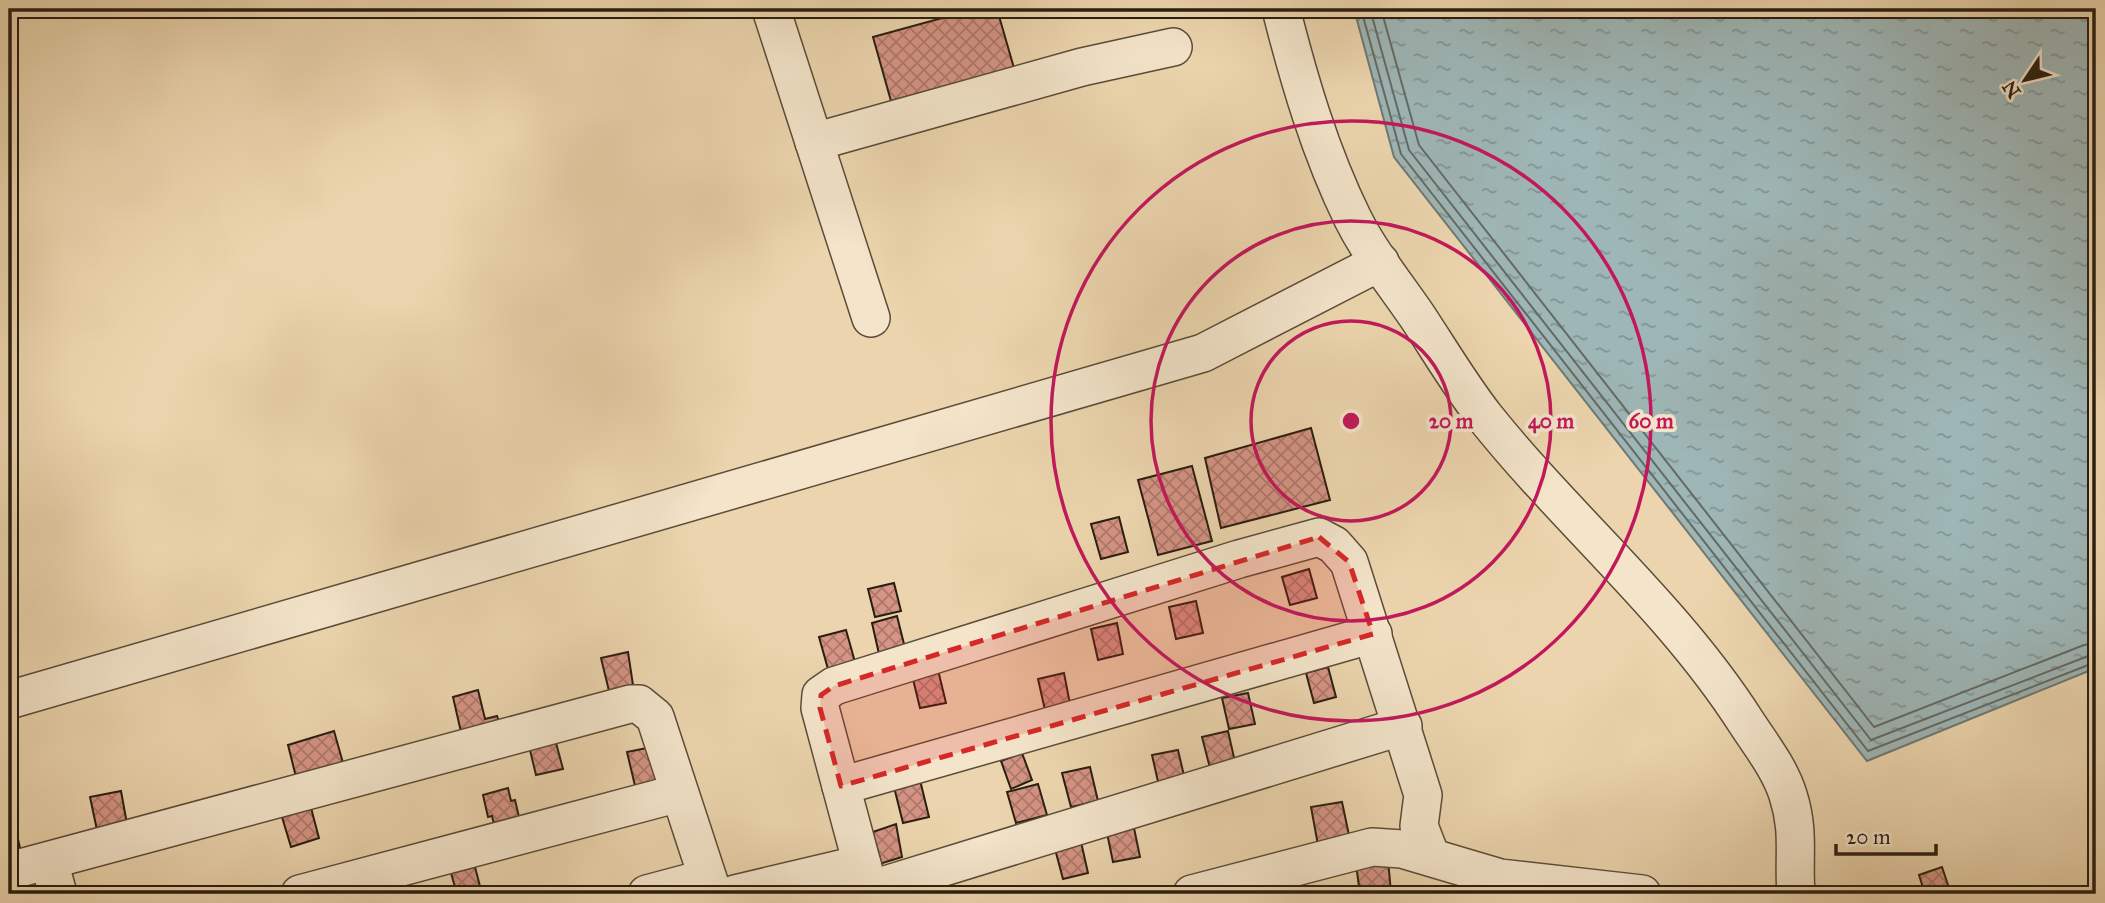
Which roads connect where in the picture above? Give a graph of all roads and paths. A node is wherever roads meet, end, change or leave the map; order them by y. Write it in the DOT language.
graph roads {
  1 [pos="771,9"];
  2 [pos="1281,9"];
  3 [pos="1173,47"];
  4 [pos="814,142"];
  5 [pos="1380,262"];
  6 [pos="871,318"];
  7 [pos="1373,634"];
  8 [pos="9,700"];
  9 [pos="1403,726"];
  10 [pos="841,786"];
  11 [pos="679,793"];
  12 [pos="1431,857"];
  13 [pos="9,871"];
  14 [pos="53,878"];
  15 [pos="867,883"];
  16 [pos="718,889"];
  17 [pos="300,894"];
  18 [pos="647,894"];
  19 [pos="1192,894"];
  20 [pos="1642,894"];
  21 [pos="1796,894"];
  1 -- 4 [label="street"];
  2 -- 5 [label="street"];
  3 -- 4 [label="street"];
  4 -- 6 [label="street"];
  5 -- 8 [label="street"];
  5 -- 21 [label="street"];
  7 -- 9 [label="street"];
  7 -- 10 [label="street"];
  7 -- 10 [label="street"];
  9 -- 12 [label="street"];
  9 -- 15 [label="street"];
  10 -- 15 [label="street"];
  11 -- 14 [label="street"];
  11 -- 16 [label="street"];
  11 -- 17 [label="street"];
  12 -- 19 [label="street"];
  12 -- 20 [label="street"];
  13 -- 14 [label="street"];
  15 -- 16 [label="street"];
  16 -- 18 [label="street"];
}
